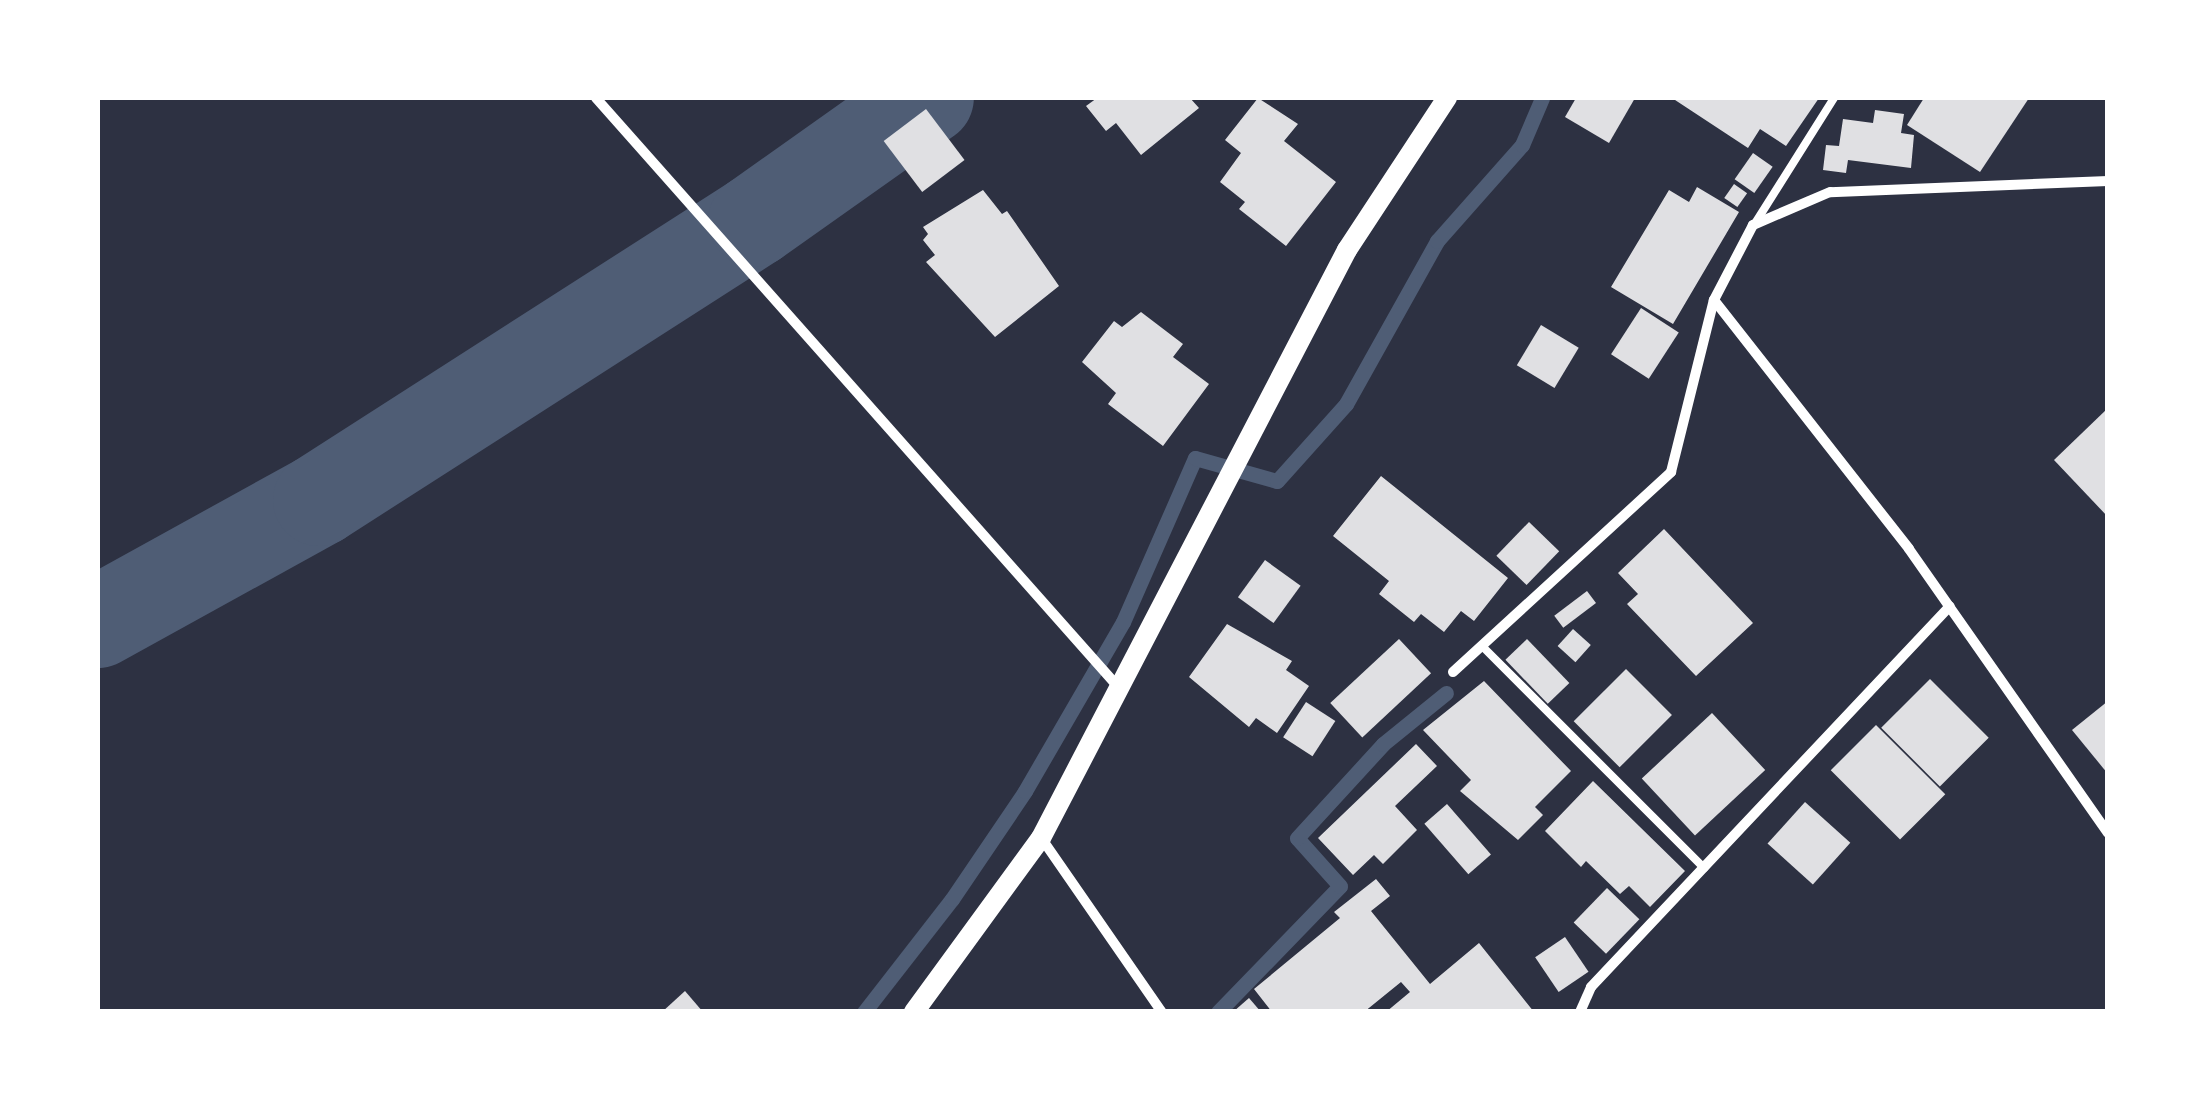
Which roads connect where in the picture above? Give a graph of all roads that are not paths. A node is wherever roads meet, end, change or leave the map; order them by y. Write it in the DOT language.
graph roads {
  1 [pos="596,98"];
  2 [pos="1447,98"];
  3 [pos="1834,98"];
  4 [pos="2108,182"];
  5 [pos="1754,225"];
  6 [pos="1714,300"];
  7 [pos="1950,606"];
  8 [pos="1485,649"];
  9 [pos="1452,672"];
  10 [pos="1123,692"];
  11 [pos="2108,833"];
  12 [pos="1041,838"];
  13 [pos="1704,868"];
  14 [pos="914,1012"];
  15 [pos="1162,1012"];
  16 [pos="1580,1012"];
  1 -- 10 [label="street"];
  2 -- 10 [label="main road"];
  3 -- 5 [label="lane"];
  4 -- 5 [label="street"];
  5 -- 6 [label="street"];
  6 -- 7 [label="street"];
  6 -- 8 [label="street"];
  7 -- 11 [label="street"];
  7 -- 13 [label="street"];
  8 -- 9 [label="street"];
  8 -- 13 [label="lane"];
  10 -- 12 [label="main road"];
  12 -- 14 [label="main road"];
  12 -- 15 [label="street"];
  13 -- 16 [label="street"];
}
